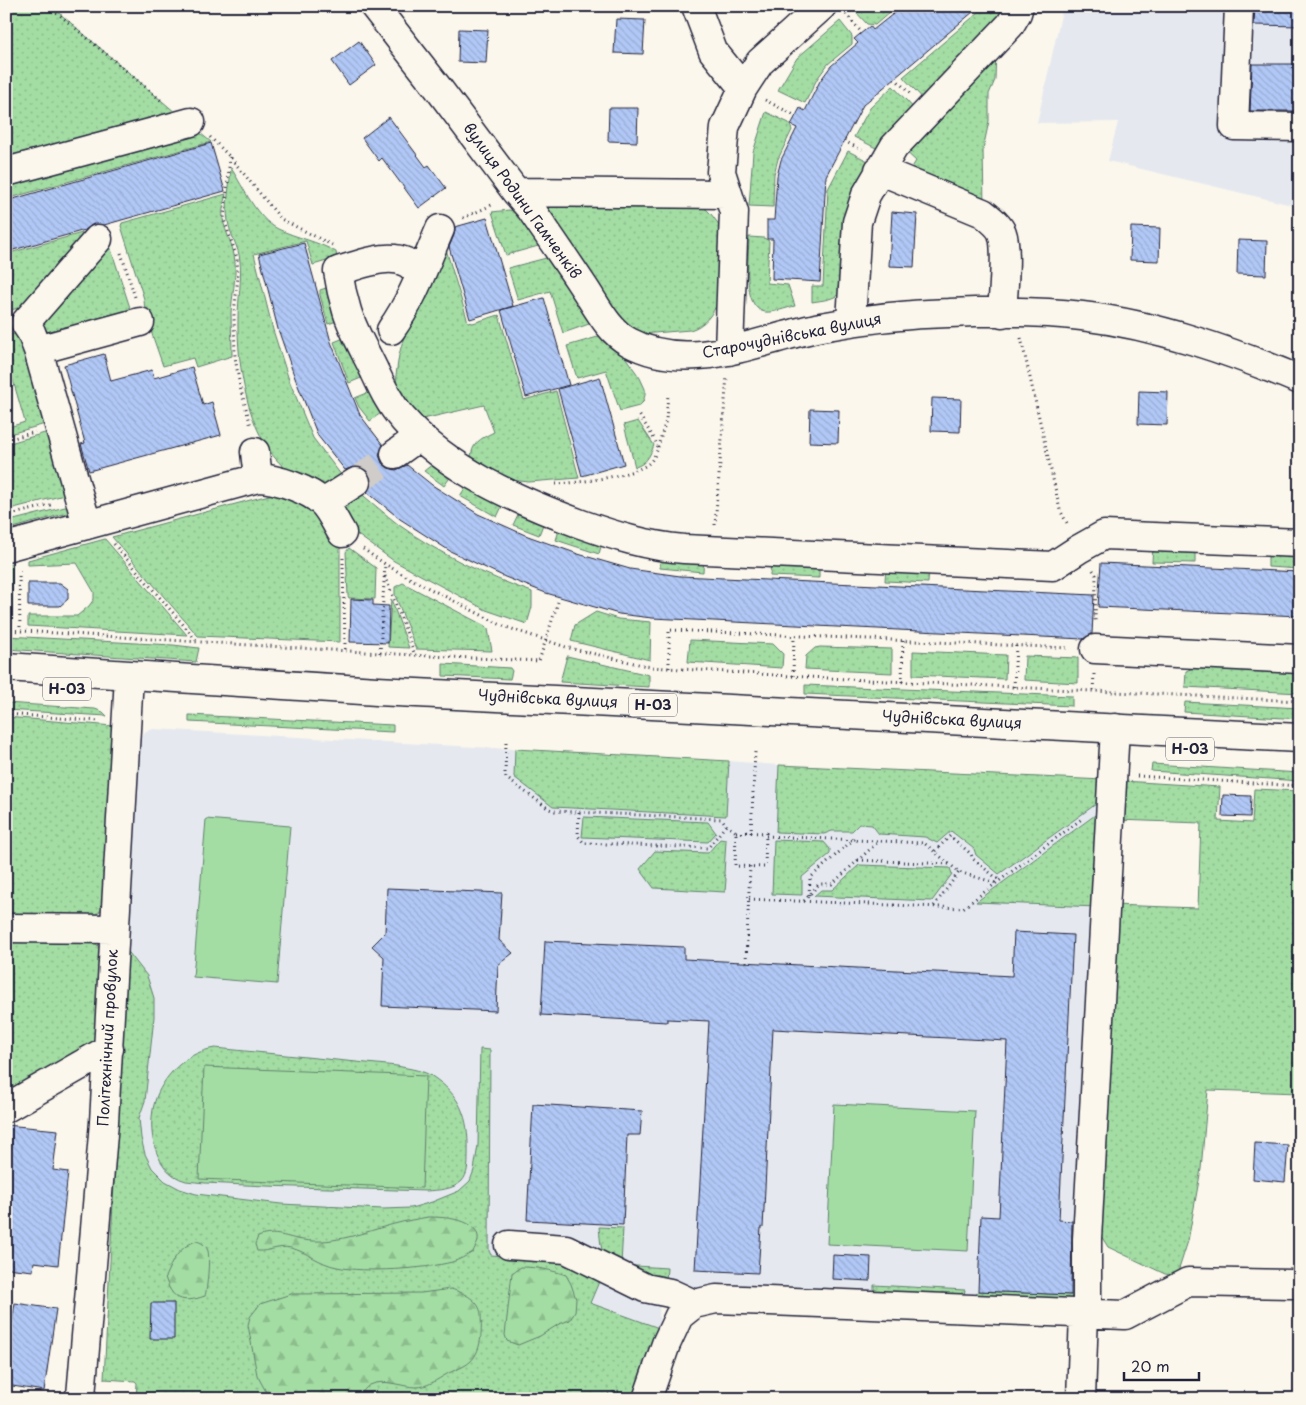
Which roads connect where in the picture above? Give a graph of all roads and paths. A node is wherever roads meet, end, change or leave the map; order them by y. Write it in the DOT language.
graph roads {
  1 [pos="50,6"];
  2 [pos="374,6"];
  3 [pos="696,6"];
  4 [pos="1019,6"];
  5 [pos="1239,6"];
  6 [pos="834,10"];
  7 [pos="862,33"];
  8 [pos="743,88"];
  9 [pos="168,106"];
  10 [pos="796,116"];
  11 [pos="191,122"];
  12 [pos="1300,127"];
  13 [pos="230,157"];
  14 [pos="880,170"];
  15 [pos="6,172"];
  16 [pos="516,192"];
  17 [pos="727,194"];
  18 [pos="440,229"];
  19 [pos="98,239"];
  20 [pos="333,245"];
  21 [pos="420,276"];
  22 [pos="1009,313"];
  23 [pos="850,321"];
  24 [pos="16,322"];
  25 [pos="140,322"];
  26 [pos="391,330"];
  27 [pos="38,350"];
  28 [pos="729,351"];
  29 [pos="694,355"];
  30 [pos="1300,380"];
  31 [pos="668,395"];
  32 [pos="638,414"];
  33 [pos="420,436"];
  34 [pos="658,448"];
  35 [pos="395,454"];
  36 [pos="256,465"];
  37 [pos="356,482"];
  38 [pos="550,485"];
  39 [pos="79,498"];
  40 [pos="323,503"];
  41 [pos="6,516"];
  42 [pos="91,523"];
  43 [pos="346,536"];
  44 [pos="1300,543"];
  45 [pos="13,545"];
  46 [pos="1079,548"];
  47 [pos="713,550"];
  48 [pos="385,564"];
  49 [pos="384,573"];
  50 [pos="558,602"];
  51 [pos="6,630"];
  52 [pos="20,630"];
  53 [pos="794,636"];
  54 [pos="546,640"];
  55 [pos="903,640"];
  56 [pos="199,642"];
  57 [pos="1016,646"];
  58 [pos="1094,649"];
  59 [pos="345,651"];
  60 [pos="380,653"];
  61 [pos="415,656"];
  62 [pos="1300,659"];
  63 [pos="6,667"];
  64 [pos="669,668"];
  65 [pos="793,676"];
  66 [pos="902,682"];
  67 [pos="128,684"];
  68 [pos="6,685"];
  69 [pos="1014,687"];
  70 [pos="1093,690"];
  71 [pos="1300,701"];
  72 [pos="6,714"];
  73 [pos="100,721"];
  74 [pos="1114,736"];
  75 [pos="1300,738"];
  76 [pos="506,742"];
  77 [pos="755,752"];
  78 [pos="1300,755"];
  79 [pos="1111,786"];
  80 [pos="1300,786"];
  81 [pos="579,812"];
  82 [pos="726,825"];
  83 [pos="736,832"];
  84 [pos="751,833"];
  85 [pos="766,836"];
  86 [pos="854,839"];
  87 [pos="878,842"];
  88 [pos="935,851"];
  89 [pos="858,860"];
  90 [pos="950,864"];
  91 [pos="750,866"];
  92 [pos="959,872"];
  93 [pos="997,881"];
  94 [pos="809,895"];
  95 [pos="748,899"];
  96 [pos="804,901"];
  97 [pos="934,906"];
  98 [pos="6,928"];
  99 [pos="114,930"];
  100 [pos="746,962"];
  101 [pos="108,1049"];
  102 [pos="6,1108"];
  103 [pos="509,1245"];
  104 [pos="1300,1283"];
  105 [pos="694,1304"];
  106 [pos="1084,1313"];
  107 [pos="87,1398"];
  108 [pos="647,1399"];
  109 [pos="1082,1399"];
  1 -- 9 [label="path"];
  2 -- 16 [label="street, вулиця Родини Гамченків"];
  3 -- 8 [label="street"];
  4 -- 14 [label="street"];
  5 -- 12 [label="street"];
  6 -- 7 [label="path"];
  6 -- 8 [label="street"];
  8 -- 10 [label="path"];
  8 -- 17 [label="street"];
  11 -- 13 [label="path"];
  11 -- 15 [label="street"];
  13 -- 20 [label="path"];
  13 -- 36 [label="path"];
  14 -- 22 [label="street"];
  14 -- 23 [label="street"];
  16 -- 17 [label="street"];
  16 -- 29 [label="street, вулиця Родини Гамченків"];
  17 -- 28 [label="street"];
  18 -- 21 [label="street"];
  19 -- 24 [label="street"];
  19 -- 25 [label="path"];
  21 -- 26 [label="street"];
  21 -- 33 [label="street"];
  22 -- 23 [label="street, Старочуднівська вулиця"];
  22 -- 30 [label="street, Старочуднівська вулиця"];
  22 -- 46 [label="path"];
  23 -- 28 [label="street, Старочуднівська вулиця"];
  24 -- 27 [label="street"];
  25 -- 27 [label="street"];
  27 -- 39 [label="street"];
  28 -- 29 [label="street, Старочуднівська вулиця"];
  28 -- 47 [label="path"];
  31 -- 34 [label="path"];
  32 -- 34 [label="path"];
  33 -- 35 [label="street"];
  33 -- 47 [label="street"];
  34 -- 38 [label="path"];
  36 -- 40 [label="street"];
  36 -- 42 [label="street"];
  37 -- 40 [label="street"];
  39 -- 41 [label="path"];
  39 -- 42 [label="street"];
  40 -- 43 [label="street"];
  42 -- 45 [label="street"];
  42 -- 56 [label="path"];
  43 -- 48 [label="path"];
  43 -- 59 [label="path"];
  44 -- 46 [label="street"];
  45 -- 52 [label="path"];
  46 -- 47 [label="street"];
  46 -- 58 [label="path"];
  48 -- 49 [label="path"];
  48 -- 54 [label="path"];
  49 -- 60 [label="path"];
  49 -- 61 [label="path"];
  50 -- 54 [label="path"];
  51 -- 52 [label="path"];
  52 -- 56 [label="path"];
  53 -- 55 [label="path"];
  53 -- 64 [label="path"];
  53 -- 65 [label="path"];
  54 -- 61 [label="path"];
  54 -- 64 [label="path"];
  55 -- 57 [label="path"];
  55 -- 66 [label="path"];
  56 -- 59 [label="path"];
  57 -- 58 [label="path"];
  57 -- 69 [label="path"];
  58 -- 62 [label="street"];
  58 -- 70 [label="path"];
  59 -- 60 [label="path"];
  60 -- 61 [label="path"];
  63 -- 67 [label="street, Чуднівська вулиця / Н-03"];
  64 -- 65 [label="path"];
  65 -- 66 [label="path"];
  66 -- 69 [label="path"];
  67 -- 68 [label="street, Чуднівська вулиця / Н-03"];
  67 -- 74 [label="street, Чуднівська вулиця / Н-03"];
  67 -- 99 [label="street, Політехнічний провулок"];
  69 -- 70 [label="path"];
  70 -- 71 [label="path"];
  72 -- 73 [label="path"];
  74 -- 75 [label="street, Чуднівська вулиця / Н-03"];
  74 -- 78 [label="street, Чуднівська вулиця / Н-03"];
  74 -- 79 [label="street"];
  76 -- 81 [label="path"];
  77 -- 84 [label="path"];
  79 -- 80 [label="path"];
  79 -- 93 [label="path"];
  79 -- 106 [label="street"];
  81 -- 82 [label="path"];
  81 -- 82 [label="path"];
  82 -- 83 [label="path"];
  83 -- 84 [label="path"];
  83 -- 91 [label="path"];
  84 -- 85 [label="path"];
  85 -- 86 [label="path"];
  85 -- 91 [label="path"];
  86 -- 87 [label="path"];
  86 -- 94 [label="path"];
  87 -- 88 [label="path"];
  87 -- 89 [label="path"];
  88 -- 90 [label="path"];
  88 -- 93 [label="path"];
  89 -- 90 [label="path"];
  89 -- 94 [label="path"];
  90 -- 92 [label="path"];
  91 -- 95 [label="path"];
  92 -- 93 [label="path"];
  92 -- 97 [label="path"];
  93 -- 97 [label="path"];
  94 -- 96 [label="path"];
  95 -- 96 [label="path"];
  95 -- 100 [label="path"];
  96 -- 97 [label="path"];
  98 -- 99 [label="street"];
  99 -- 101 [label="street, Політехнічний провулок"];
  101 -- 102 [label="street"];
  101 -- 107 [label="street, Політехнічний провулок"];
  103 -- 105 [label="street"];
  104 -- 106 [label="street"];
  105 -- 106 [label="street"];
  105 -- 108 [label="street"];
  106 -- 109 [label="street"];
}
